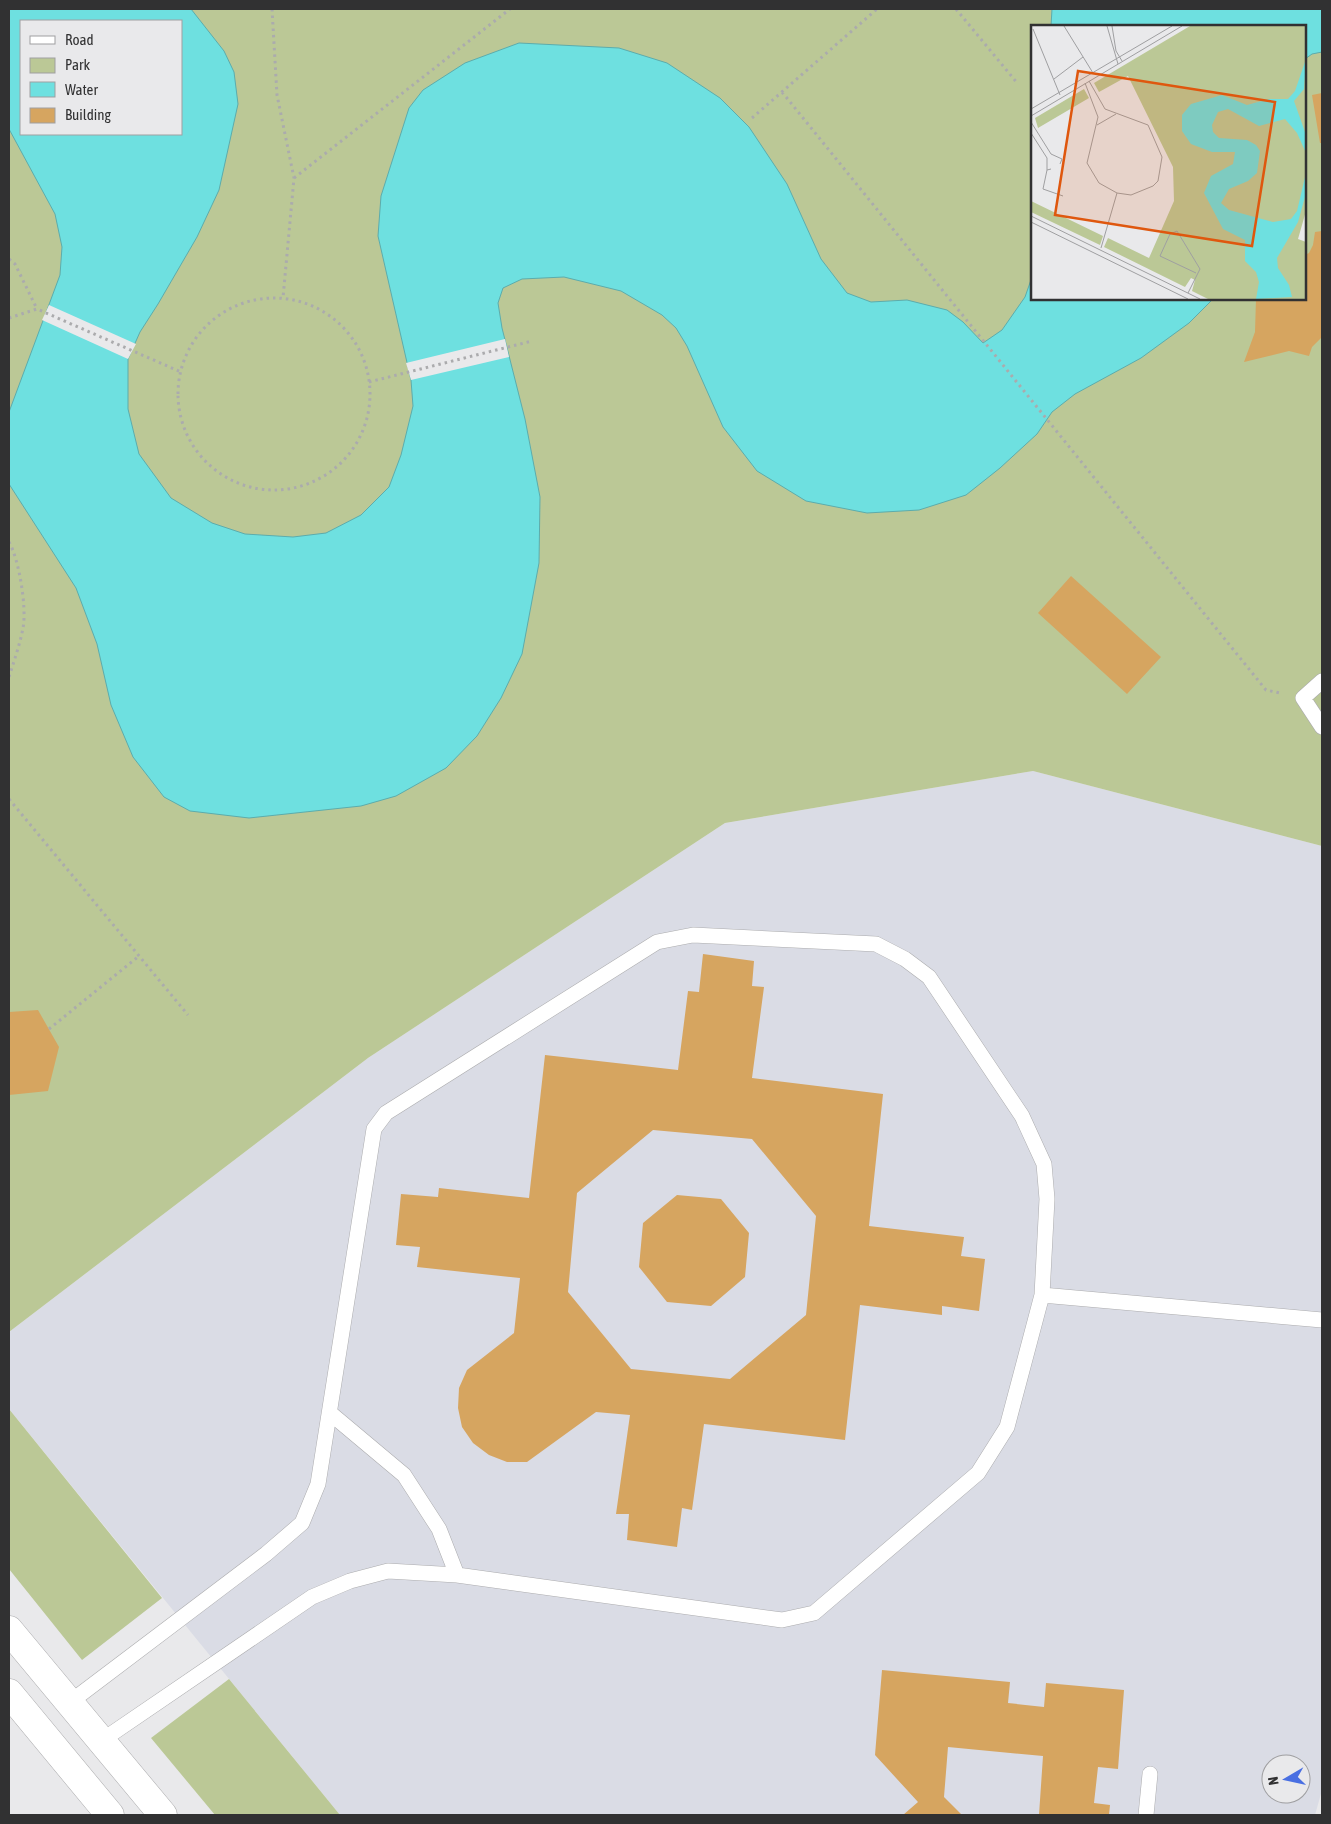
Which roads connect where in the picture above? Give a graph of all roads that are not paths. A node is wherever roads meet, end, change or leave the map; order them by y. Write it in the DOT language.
graph roads {
  1 [pos="1322,681"];
  2 [pos="1322,727"];
  3 [pos="1042,1295"];
  4 [pos="1322,1320"];
  5 [pos="330,1413"];
  6 [pos="457,1575"];
  7 [pos="9,1630"];
  8 [pos="9,1693"];
  9 [pos="70,1704"];
  10 [pos="101,1741"];
  11 [pos="1150,1774"];
  12 [pos="110,1815"];
  13 [pos="163,1815"];
  14 [pos="1146,1815"];
  1 -- 2 [label="lane"];
  3 -- 4 [label="lane"];
  3 -- 5 [label="lane"];
  3 -- 6 [label="lane"];
  5 -- 6 [label="lane"];
  5 -- 9 [label="lane"];
  6 -- 10 [label="lane"];
  7 -- 9 [label="main road"];
  8 -- 12 [label="main road"];
  9 -- 10 [label="main road"];
  10 -- 13 [label="main road"];
  11 -- 14 [label="lane"];
}
